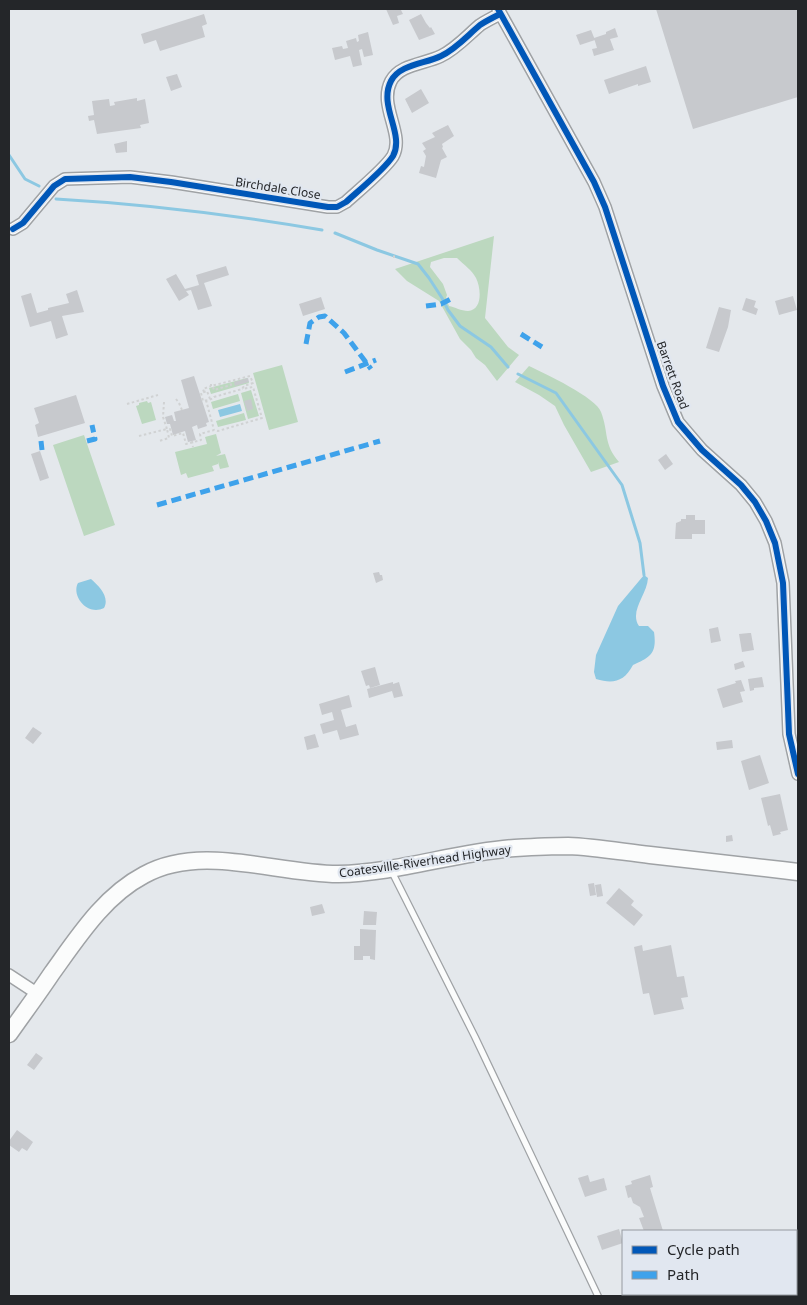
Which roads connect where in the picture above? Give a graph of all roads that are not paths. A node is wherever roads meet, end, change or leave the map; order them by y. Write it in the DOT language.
graph roads {
  1 [pos="499,11"];
  2 [pos="13,229"];
  3 [pos="798,774"];
  4 [pos="390,868"];
  5 [pos="798,872"];
  6 [pos="9,975"];
  7 [pos="38,994"];
  8 [pos="9,1034"];
  9 [pos="598,1296"];
  1 -- 2 [label="street, Birchdale Close"];
  1 -- 3 [label="street, Barrett Road"];
  4 -- 5 [label="main road, Coatesville-Riverhead Highway"];
  4 -- 7 [label="main road, Coatesville-Riverhead Highway"];
  4 -- 9 [label="lane"];
  6 -- 7 [label="street"];
  7 -- 8 [label="main road, Coatesville-Riverhead Highway"];
}
